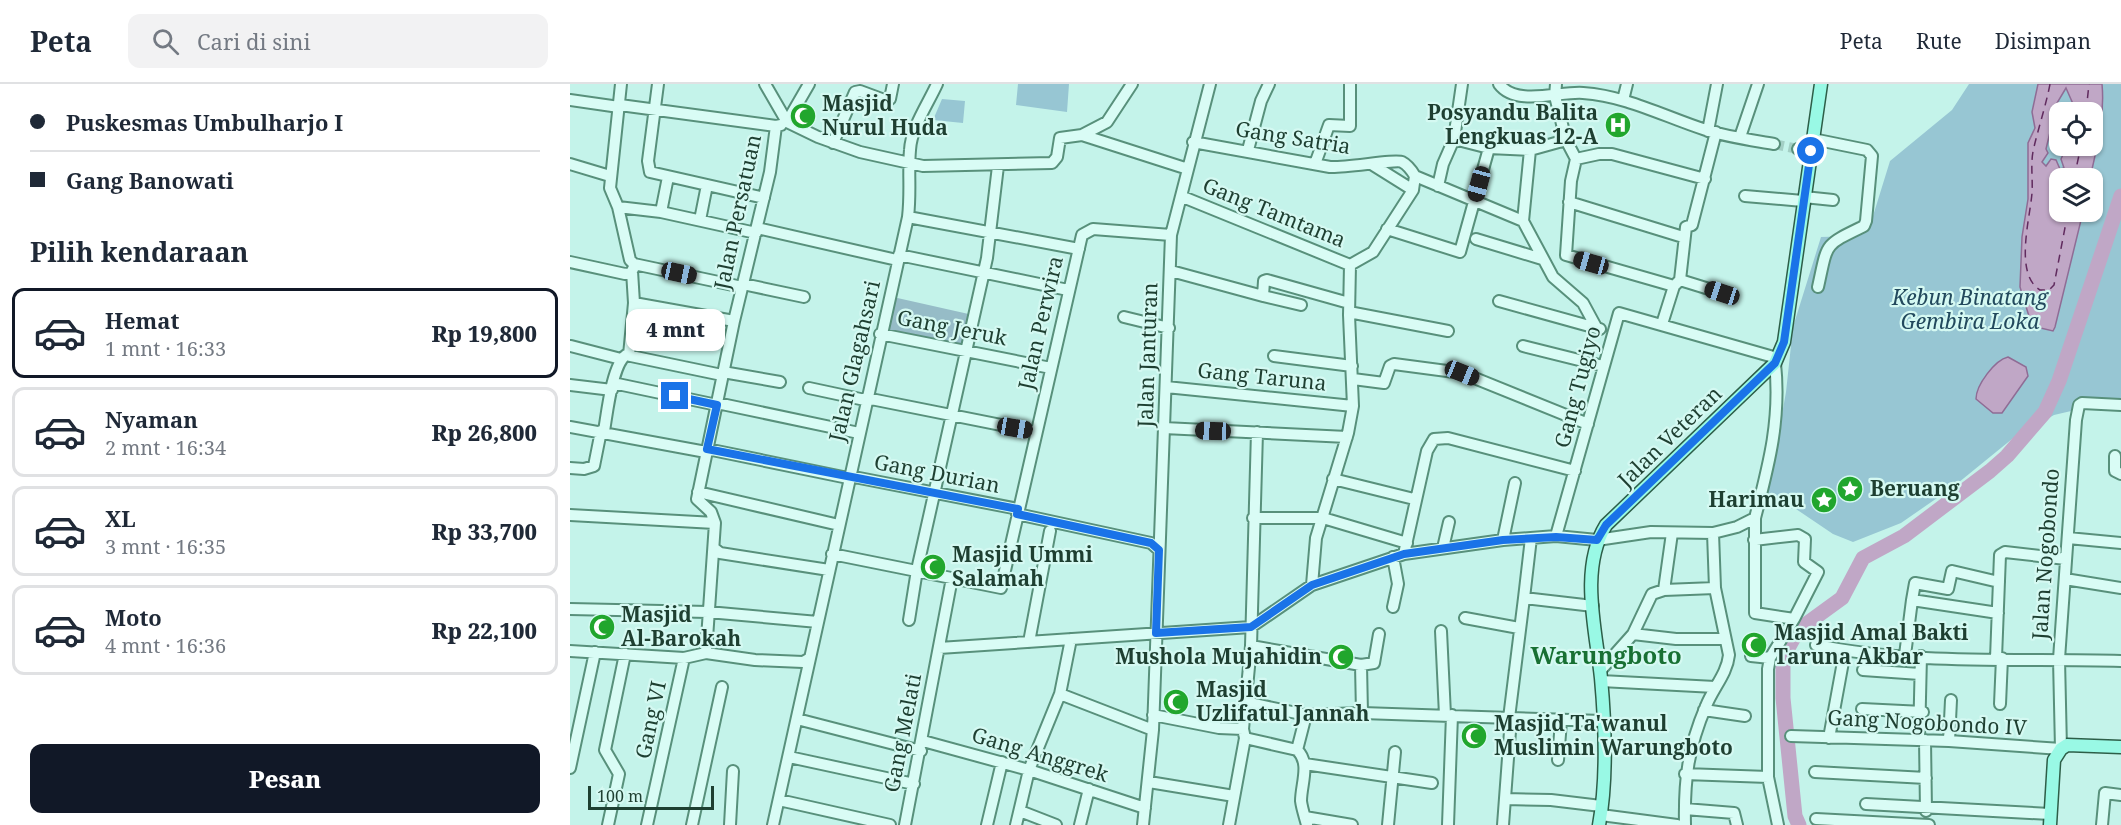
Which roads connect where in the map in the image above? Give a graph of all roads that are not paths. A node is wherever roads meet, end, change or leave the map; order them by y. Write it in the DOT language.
graph roads {
  1 [pos="621,84"];
  2 [pos="658,84"];
  3 [pos="765,84"];
  4 [pos="808,84"];
  5 [pos="893,84"];
  6 [pos="937,84"];
  7 [pos="1132,84"];
  8 [pos="1210,84"];
  9 [pos="1269,84"];
  10 [pos="1350,84"];
  11 [pos="1462,84"];
  12 [pos="1499,84"];
  13 [pos="1627,84"];
  14 [pos="1717,84"];
  15 [pos="1758,84"];
  16 [pos="1821,84"];
  17 [pos="1572,88"];
  18 [pos="1556,90"];
  19 [pos="570,100"];
  20 [pos="1623,100"];
  21 [pos="620,106"];
  22 [pos="657,108"];
  23 [pos="787,122"];
  24 [pos="776,126"];
  25 [pos="1712,131"];
  26 [pos="1082,135"];
  27 [pos="1740,138"];
  28 [pos="1454,139"];
  29 [pos="1566,140"];
  30 [pos="1193,142"];
  31 [pos="833,143"];
  32 [pos="1774,144"];
  33 [pos="1807,146"];
  34 [pos="1489,148"];
  35 [pos="1248,150"];
  36 [pos="1530,150"];
  37 [pos="1576,159"];
  38 [pos="570,164"];
  39 [pos="1315,164"];
  40 [pos="911,165"];
  41 [pos="1373,165"];
  42 [pos="998,166"];
  43 [pos="1188,169"];
  44 [pos="610,176"];
  45 [pos="668,177"];
  46 [pos="1415,177"];
  47 [pos="1705,179"];
  48 [pos="707,185"];
  49 [pos="1438,186"];
  50 [pos="1413,190"];
  51 [pos="1745,196"];
  52 [pos="1183,197"];
  53 [pos="764,198"];
  54 [pos="1804,199"];
  55 [pos="1833,200"];
  56 [pos="1475,202"];
  57 [pos="1569,202"];
  58 [pos="618,207"];
  59 [pos="661,212"];
  60 [pos="908,217"];
  61 [pos="700,219"];
  62 [pos="1523,221"];
  63 [pos="1387,229"];
  64 [pos="756,231"];
  65 [pos="991,232"];
  66 [pos="1171,235"];
  67 [pos="1683,237"];
  68 [pos="1476,239"];
  69 [pos="1078,249"];
  70 [pos="898,258"];
  71 [pos="1542,259"];
  72 [pos="570,262"];
  73 [pos="1350,264"];
  74 [pos="633,268"];
  75 [pos="1171,272"];
  76 [pos="984,274"];
  77 [pos="1677,283"];
  78 [pos="743,286"];
  79 [pos="1818,287"];
  80 [pos="1068,290"];
  81 [pos="1722,293"];
  82 [pos="1263,296"];
  83 [pos="804,297"];
  84 [pos="1499,301"];
  85 [pos="634,303"];
  86 [pos="1349,303"];
  87 [pos="1301,305"];
  88 [pos="1348,315"];
  89 [pos="1124,317"];
  90 [pos="734,321"];
  91 [pos="1662,324"];
  92 [pos="1596,327"];
  93 [pos="1169,328"];
  94 [pos="1448,331"];
  95 [pos="1612,332"];
  96 [pos="880,334"];
  97 [pos="571,346"];
  98 [pos="1523,346"];
  99 [pos="966,351"];
  100 [pos="1275,356"];
  101 [pos="625,357"];
  102 [pos="1776,360"];
  103 [pos="1352,366"];
  104 [pos="1603,366"];
  105 [pos="1052,368"];
  106 [pos="723,373"];
  107 [pos="1353,379"];
  108 [pos="780,382"];
  109 [pos="570,385"];
  110 [pos="612,386"];
  111 [pos="1166,387"];
  112 [pos="809,388"];
  113 [pos="866,399"];
  114 [pos="717,404"];
  115 [pos="2121,405"];
  116 [pos="1353,406"];
  117 [pos="953,417"];
  118 [pos="1588,424"];
  119 [pos="570,427"];
  120 [pos="1164,428"];
  121 [pos="603,431"];
  122 [pos="1036,432"];
  123 [pos="1257,432"];
  124 [pos="859,433"];
  125 [pos="1347,437"];
  126 [pos="707,451"];
  127 [pos="2115,456"];
  128 [pos="570,468"];
  129 [pos="1575,471"];
  130 [pos="2121,474"];
  131 [pos="848,477"];
  132 [pos="1333,479"];
  133 [pos="1515,483"];
  134 [pos="698,492"];
  135 [pos="935,493"];
  136 [pos="1414,499"];
  137 [pos="1018,512"];
  138 [pos="570,515"];
  139 [pos="1253,518"];
  140 [pos="1323,518"];
  141 [pos="1755,518"];
  142 [pos="1449,522"];
  143 [pos="715,523"];
  144 [pos="839,525"];
  145 [pos="1050,531"];
  146 [pos="1672,533"];
  147 [pos="1713,533"];
  148 [pos="1556,537"];
  149 [pos="1531,538"];
  150 [pos="2068,538"];
  151 [pos="1503,540"];
  152 [pos="1597,540"];
  153 [pos="1754,540"];
  154 [pos="2121,543"];
  155 [pos="1443,548"];
  156 [pos="715,549"];
  157 [pos="1159,550"];
  158 [pos="1401,551"];
  159 [pos="832,554"];
  160 [pos="2066,559"];
  161 [pos="829,570"];
  162 [pos="917,570"];
  163 [pos="952,578"];
  164 [pos="2065,579"];
  165 [pos="1999,582"];
  166 [pos="1312,585"];
  167 [pos="1715,588"];
  168 [pos="2121,588"];
  169 [pos="1664,590"];
  170 [pos="1524,598"];
  171 [pos="1912,600"];
  172 [pos="1593,606"];
  173 [pos="1393,607"];
  174 [pos="570,609"];
  175 [pos="708,612"];
  176 [pos="1998,613"];
  177 [pos="1465,618"];
  178 [pos="1794,619"];
  179 [pos="909,620"];
  180 [pos="818,622"];
  181 [pos="1251,627"];
  182 [pos="1519,628"];
  183 [pos="1441,631"];
  184 [pos="1156,633"];
  185 [pos="1379,634"];
  186 [pos="1633,634"];
  187 [pos="1071,639"];
  188 [pos="1724,639"];
  189 [pos="1029,642"];
  190 [pos="1816,645"];
  191 [pos="1251,646"];
  192 [pos="939,648"];
  193 [pos="570,651"];
  194 [pos="1845,651"];
  195 [pos="595,652"];
  196 [pos="625,654"];
  197 [pos="706,654"];
  198 [pos="1751,656"];
  199 [pos="1905,656"];
  200 [pos="1921,656"];
  201 [pos="1770,657"];
  202 [pos="684,658"];
  203 [pos="810,658"];
  204 [pos="1999,658"];
  205 [pos="2059,659"];
  206 [pos="2121,661"];
  207 [pos="1361,665"];
  208 [pos="1863,670"];
  209 [pos="1920,674"];
  210 [pos="1600,676"];
  211 [pos="722,687"];
  212 [pos="1715,687"];
  213 [pos="1060,694"];
  214 [pos="1951,700"];
  215 [pos="1245,702"];
  216 [pos="2000,704"];
  217 [pos="1704,710"];
  218 [pos="1862,710"];
  219 [pos="1921,712"];
  220 [pos="1362,713"];
  221 [pos="1153,715"];
  222 [pos="1306,715"];
  223 [pos="1448,715"];
  224 [pos="1745,716"];
  225 [pos="1510,718"];
  226 [pos="797,719"];
  227 [pos="1562,721"];
  228 [pos="1602,721"];
  229 [pos="1153,730"];
  230 [pos="1244,734"];
  231 [pos="1791,736"];
  232 [pos="1829,738"];
  233 [pos="1922,740"];
  234 [pos="1949,741"];
  235 [pos="922,746"];
  236 [pos="2121,747"];
  237 [pos="2061,749"];
  238 [pos="1297,750"];
  239 [pos="1395,752"];
  240 [pos="789,757"];
  241 [pos="1558,760"];
  242 [pos="1002,762"];
  243 [pos="1305,764"];
  244 [pos="570,768"];
  245 [pos="1029,770"];
  246 [pos="733,771"];
  247 [pos="1815,772"];
  248 [pos="1685,774"];
  249 [pos="1768,777"];
  250 [pos="1926,778"];
  251 [pos="1392,779"];
  252 [pos="1149,782"];
  253 [pos="1432,783"];
  254 [pos="914,784"];
  255 [pos="1089,789"];
  256 [pos="2121,795"];
  257 [pos="1234,796"];
  258 [pos="779,800"];
  259 [pos="1505,800"];
  260 [pos="1866,804"];
  261 [pos="1145,807"];
  262 [pos="1685,809"];
  263 [pos="1020,811"];
  264 [pos="1600,815"];
  265 [pos="1926,817"];
  266 [pos="1816,819"];
  267 [pos="2050,819"];
  268 [pos="1306,821"];
  269 [pos="608,825"];
  270 [pos="648,825"];
  271 [pos="692,825"];
  272 [pos="730,825"];
  273 [pos="773,825"];
  274 [pos="890,825"];
  275 [pos="905,825"];
  276 [pos="987,825"];
  277 [pos="1016,825"];
  278 [pos="1056,825"];
  279 [pos="1080,825"];
  280 [pos="1143,825"];
  281 [pos="1229,825"];
  282 [pos="1352,825"];
  283 [pos="1388,825"];
  284 [pos="1448,825"];
  285 [pos="1503,825"];
  286 [pos="1677,825"];
  287 [pos="1685,825"];
  288 [pos="1737,825"];
  289 [pos="1778,825"];
  290 [pos="2102,825"];
  1 -- 21 [label="street"];
  2 -- 22 [label="street"];
  3 -- 23 [label="street"];
  4 -- 23 [label="street"];
  5 -- 31 [label="street"];
  6 -- 40 [label="street, Jalan Glagahsari"];
  7 -- 26 [label="street"];
  8 -- 30 [label="street, Jalan Janturan"];
  9 -- 35 [label="street"];
  10 -- 39 [label="street"];
  11 -- 28 [label="street"];
  12 -- 18 [label="street"];
  13 -- 20 [label="street"];
  14 -- 25 [label="street"];
  15 -- 27 [label="street"];
  16 -- 33 [label="main road, Jalan Veteran"];
  17 -- 18 [label="street"];
  17 -- 20 [label="street"];
  18 -- 29 [label="street"];
  19 -- 21 [label="street"];
  20 -- 25 [label="street"];
  21 -- 22 [label="street"];
  21 -- 44 [label="street"];
  22 -- 24 [label="street"];
  22 -- 45 [label="street"];
  23 -- 24 [label="street"];
  23 -- 31 [label="street"];
  24 -- 53 [label="street, Jalan Persatuan"];
  25 -- 27 [label="street"];
  25 -- 47 [label="street"];
  26 -- 42 [label="street"];
  26 -- 43 [label="street"];
  27 -- 32 [label="street"];
  28 -- 34 [label="street"];
  28 -- 49 [label="street"];
  29 -- 36 [label="street"];
  29 -- 37 [label="street"];
  30 -- 35 [label="street, Gang Satria"];
  30 -- 43 [label="street, Jalan Janturan"];
  31 -- 40 [label="street"];
  33 -- 54 [label="main road, Jalan Veteran"];
  33 -- 79 [label="street"];
  34 -- 36 [label="street"];
  34 -- 56 [label="street"];
  35 -- 39 [label="street, Gang Satria"];
  36 -- 62 [label="street"];
  37 -- 47 [label="street"];
  37 -- 57 [label="street"];
  38 -- 44 [label="street"];
  39 -- 41 [label="street, Gang Satria"];
  40 -- 42 [label="street"];
  40 -- 60 [label="street, Jalan Glagahsari"];
  41 -- 46 [label="street, Gang Satria"];
  41 -- 50 [label="street"];
  42 -- 65 [label="street"];
  43 -- 52 [label="street, Jalan Janturan"];
  44 -- 58 [label="street"];
  45 -- 48 [label="street"];
  45 -- 59 [label="street"];
  46 -- 49 [label="street"];
  46 -- 50 [label="street"];
  47 -- 67 [label="street"];
  48 -- 53 [label="street"];
  48 -- 61 [label="street"];
  49 -- 56 [label="street"];
  50 -- 63 [label="street"];
  51 -- 54 [label="street"];
  52 -- 66 [label="street, Jalan Janturan"];
  52 -- 73 [label="street, Gang Tamtama"];
  53 -- 64 [label="street, Jalan Persatuan"];
  54 -- 55 [label="street"];
  54 -- 102 [label="main road, Jalan Veteran"];
  56 -- 62 [label="street"];
  56 -- 63 [label="street"];
  57 -- 67 [label="street"];
  57 -- 77 [label="street"];
  58 -- 59 [label="street"];
  58 -- 74 [label="street"];
  59 -- 61 [label="street"];
  60 -- 65 [label="street"];
  60 -- 70 [label="street, Jalan Glagahsari"];
  61 -- 64 [label="street"];
  62 -- 71 [label="street"];
  63 -- 73 [label="street"];
  64 -- 70 [label="street"];
  64 -- 78 [label="street, Jalan Persatuan"];
  65 -- 69 [label="street"];
  65 -- 76 [label="street"];
  66 -- 69 [label="street, Jalan Perwira"];
  66 -- 75 [label="street, Jalan Janturan"];
  67 -- 77 [label="street"];
  68 -- 71 [label="street"];
  69 -- 80 [label="street, Jalan Perwira"];
  70 -- 76 [label="street"];
  70 -- 96 [label="street, Jalan Glagahsari"];
  71 -- 92 [label="street"];
  72 -- 74 [label="street"];
  73 -- 86 [label="street"];
  74 -- 78 [label="street"];
  74 -- 85 [label="street"];
  75 -- 82 [label="street"];
  75 -- 93 [label="street, Jalan Janturan"];
  76 -- 80 [label="street"];
  76 -- 99 [label="street"];
  77 -- 81 [label="street"];
  77 -- 91 [label="street"];
  78 -- 83 [label="street"];
  78 -- 90 [label="street, Jalan Persatuan"];
  80 -- 105 [label="street, Jalan Perwira"];
  82 -- 86 [label="street"];
  82 -- 87 [label="street"];
  84 -- 92 [label="street"];
  85 -- 90 [label="street"];
  85 -- 101 [label="street"];
  86 -- 88 [label="street"];
  88 -- 94 [label="street"];
  88 -- 103 [label="street"];
  89 -- 93 [label="street"];
  90 -- 106 [label="street, Jalan Persatuan"];
  91 -- 95 [label="street, Gang Tugiyo"];
  91 -- 102 [label="street"];
  92 -- 95 [label="street"];
  93 -- 111 [label="street, Jalan Janturan"];
  95 -- 104 [label="street, Gang Tugiyo"];
  96 -- 99 [label="street, Gang Jeruk"];
  96 -- 113 [label="street, Jalan Glagahsari"];
  97 -- 101 [label="street"];
  98 -- 104 [label="street"];
  99 -- 105 [label="street, Gang Jeruk"];
  99 -- 117 [label="street"];
  100 -- 103 [label="street"];
  101 -- 106 [label="street"];
  101 -- 110 [label="street"];
  102 -- 141 [label="street"];
  102 -- 152 [label="main road, Jalan Veteran"];
  103 -- 107 [label="street"];
  104 -- 118 [label="street, Gang Tugiyo"];
  105 -- 122 [label="street, Jalan Perwira"];
  106 -- 108 [label="street"];
  106 -- 114 [label="street, Jalan Persatuan"];
  107 -- 116 [label="street"];
  107 -- 118 [label="street"];
  109 -- 110 [label="street"];
  110 -- 114 [label="street"];
  110 -- 121 [label="street"];
  111 -- 116 [label="street, Gang Taruna"];
  111 -- 120 [label="street, Jalan Janturan"];
  112 -- 113 [label="street"];
  113 -- 117 [label="street"];
  113 -- 124 [label="street, Jalan Glagahsari"];
  114 -- 124 [label="street"];
  114 -- 126 [label="street, Jalan Persatuan"];
  115 -- 150 [label="street, Jalan Nogobondo"];
  116 -- 125 [label="street"];
  117 -- 122 [label="street"];
  117 -- 135 [label="street"];
  118 -- 129 [label="street, Gang Tugiyo"];
  119 -- 121 [label="street, Gang Durian"];
  120 -- 123 [label="street"];
  120 -- 157 [label="street, Jalan Janturan"];
  121 -- 126 [label="street, Gang Durian"];
  121 -- 128 [label="street"];
  122 -- 137 [label="street, Jalan Perwira"];
  123 -- 125 [label="street"];
  123 -- 139 [label="street"];
  124 -- 131 [label="street, Jalan Glagahsari"];
  125 -- 132 [label="street"];
  126 -- 131 [label="street, Gang Durian"];
  126 -- 134 [label="street, Jalan Persatuan"];
  127 -- 130 [label="street"];
  129 -- 136 [label="street"];
  129 -- 148 [label="street, Gang Tugiyo"];
  131 -- 135 [label="street, Gang Durian"];
  131 -- 144 [label="street, Jalan Glagahsari"];
  132 -- 136 [label="street"];
  132 -- 140 [label="street"];
  133 -- 151 [label="street"];
  134 -- 143 [label="street"];
  134 -- 144 [label="street"];
  135 -- 137 [label="street, Gang Durian"];
  135 -- 162 [label="street"];
  136 -- 158 [label="street"];
  137 -- 157 [label="street, Gang Durian"];
  137 -- 163 [label="street, Jalan Perwira"];
  138 -- 143 [label="street"];
  139 -- 140 [label="street"];
  139 -- 181 [label="street"];
  140 -- 158 [label="street"];
  140 -- 166 [label="street"];
  141 -- 147 [label="street"];
  141 -- 153 [label="street"];
  142 -- 155 [label="street"];
  143 -- 156 [label="street"];
  144 -- 159 [label="street, Jalan Glagahsari"];
  145 -- 189 [label="street"];
  146 -- 147 [label="street"];
  146 -- 152 [label="street"];
  146 -- 169 [label="street"];
  147 -- 167 [label="street"];
  148 -- 149 [label="street"];
  148 -- 152 [label="street"];
  149 -- 151 [label="street"];
  149 -- 170 [label="street"];
  150 -- 154 [label="street"];
  150 -- 160 [label="street, Jalan Nogobondo"];
  151 -- 155 [label="street"];
  152 -- 172 [label="main road, Jalan Veteran"];
  153 -- 178 [label="street"];
  153 -- 178 [label="street"];
  155 -- 158 [label="street"];
  156 -- 161 [label="street"];
  156 -- 175 [label="street"];
  157 -- 184 [label="street, Jalan Janturan"];
  158 -- 166 [label="street"];
  158 -- 173 [label="street"];
  159 -- 161 [label="street, Jalan Glagahsari"];
  159 -- 162 [label="street, Jalan Perwira"];
  160 -- 164 [label="street, Jalan Nogobondo"];
  160 -- 165 [label="street"];
  161 -- 180 [label="street, Jalan Glagahsari"];
  162 -- 163 [label="street, Jalan Perwira"];
  162 -- 179 [label="street"];
  163 -- 192 [label="street, Gang Melati"];
  164 -- 168 [label="street"];
  164 -- 205 [label="street, Jalan Nogobondo"];
  165 -- 171 [label="street"];
  165 -- 176 [label="street"];
  166 -- 181 [label="street"];
  167 -- 169 [label="street"];
  167 -- 188 [label="street"];
  169 -- 186 [label="street"];
  170 -- 172 [label="street"];
  170 -- 182 [label="street"];
  171 -- 176 [label="street"];
  171 -- 199 [label="street"];
  172 -- 210 [label="main road, Jalan Veteran"];
  174 -- 175 [label="street"];
  175 -- 180 [label="street"];
  175 -- 197 [label="street"];
  176 -- 204 [label="street"];
  177 -- 182 [label="street"];
  178 -- 201 [label="street"];
  180 -- 203 [label="street, Jalan Glagahsari"];
  181 -- 184 [label="street"];
  181 -- 191 [label="street"];
  182 -- 225 [label="street"];
  183 -- 223 [label="street"];
  184 -- 187 [label="street"];
  184 -- 221 [label="street, Jalan Janturan"];
  185 -- 207 [label="street"];
  186 -- 188 [label="street"];
  186 -- 210 [label="street"];
  187 -- 189 [label="street"];
  187 -- 213 [label="street"];
  188 -- 212 [label="street"];
  189 -- 192 [label="street"];
  190 -- 194 [label="street"];
  191 -- 207 [label="street"];
  191 -- 215 [label="street"];
  192 -- 235 [label="street, Gang Melati"];
  193 -- 195 [label="street"];
  194 -- 199 [label="street"];
  194 -- 232 [label="street"];
  195 -- 196 [label="street"];
  195 -- 244 [label="street"];
  196 -- 202 [label="street"];
  196 -- 269 [label="street"];
  197 -- 202 [label="street"];
  197 -- 203 [label="street"];
  198 -- 201 [label="street"];
  199 -- 200 [label="street"];
  200 -- 204 [label="street"];
  200 -- 209 [label="street"];
  201 -- 249 [label="street"];
  202 -- 270 [label="street, Gang VI"];
  203 -- 226 [label="street, Jalan Glagahsari"];
  204 -- 205 [label="street"];
  204 -- 216 [label="street"];
  205 -- 206 [label="street"];
  205 -- 237 [label="street, Jalan Nogobondo"];
  207 -- 220 [label="street"];
  208 -- 209 [label="street"];
  209 -- 219 [label="street"];
  210 -- 212 [label="street"];
  210 -- 228 [label="main road, Jalan Veteran"];
  211 -- 271 [label="street"];
  212 -- 217 [label="street"];
  213 -- 229 [label="street"];
  213 -- 245 [label="street"];
  214 -- 234 [label="street"];
  215 -- 222 [label="street"];
  215 -- 230 [label="street"];
  217 -- 224 [label="street"];
  217 -- 248 [label="street"];
  218 -- 219 [label="street"];
  219 -- 233 [label="street"];
  220 -- 222 [label="street"];
  220 -- 223 [label="street"];
  221 -- 229 [label="street, Jalan Janturan"];
  221 -- 230 [label="street"];
  222 -- 238 [label="street"];
  223 -- 225 [label="street"];
  223 -- 284 [label="street"];
  225 -- 227 [label="street"];
  225 -- 259 [label="street"];
  226 -- 235 [label="street, Gang Anggrek"];
  226 -- 240 [label="street, Jalan Glagahsari"];
  227 -- 228 [label="street"];
  227 -- 241 [label="street"];
  228 -- 264 [label="main road, Jalan Veteran"];
  229 -- 252 [label="street, Jalan Janturan"];
  230 -- 238 [label="street"];
  230 -- 257 [label="street"];
  231 -- 232 [label="street, Gang Nogobondo IV"];
  232 -- 233 [label="street, Gang Nogobondo IV"];
  233 -- 234 [label="street, Gang Nogobondo IV"];
  233 -- 250 [label="street"];
  234 -- 237 [label="street, Gang Nogobondo IV"];
  235 -- 242 [label="street, Gang Anggrek"];
  235 -- 254 [label="street, Gang Melati"];
  236 -- 237 [label="main road"];
  237 -- 267 [label="main road"];
  238 -- 243 [label="street"];
  239 -- 251 [label="street"];
  240 -- 254 [label="street"];
  240 -- 258 [label="street, Jalan Glagahsari"];
  242 -- 245 [label="street, Gang Anggrek"];
  242 -- 276 [label="street"];
  243 -- 251 [label="street"];
  243 -- 268 [label="street"];
  245 -- 255 [label="street, Gang Anggrek"];
  245 -- 263 [label="street"];
  246 -- 272 [label="street"];
  247 -- 250 [label="street"];
  248 -- 249 [label="street"];
  248 -- 262 [label="street"];
  249 -- 289 [label="street"];
  250 -- 265 [label="street"];
  251 -- 253 [label="street"];
  251 -- 283 [label="street"];
  252 -- 257 [label="street"];
  252 -- 261 [label="street, Jalan Janturan"];
  254 -- 275 [label="street, Gang Melati"];
  255 -- 261 [label="street, Gang Anggrek"];
  255 -- 279 [label="street"];
  256 -- 290 [label="street"];
  257 -- 281 [label="street"];
  258 -- 273 [label="street, Jalan Glagahsari"];
  258 -- 274 [label="street"];
  259 -- 264 [label="street"];
  259 -- 285 [label="street"];
  260 -- 265 [label="street"];
  261 -- 280 [label="street, Jalan Janturan"];
  262 -- 287 [label="street"];
  262 -- 288 [label="street"];
  263 -- 277 [label="street"];
  263 -- 278 [label="street"];
  264 -- 286 [label="street"];
  265 -- 266 [label="street"];
  265 -- 267 [label="street"];
  268 -- 282 [label="street"];
}
